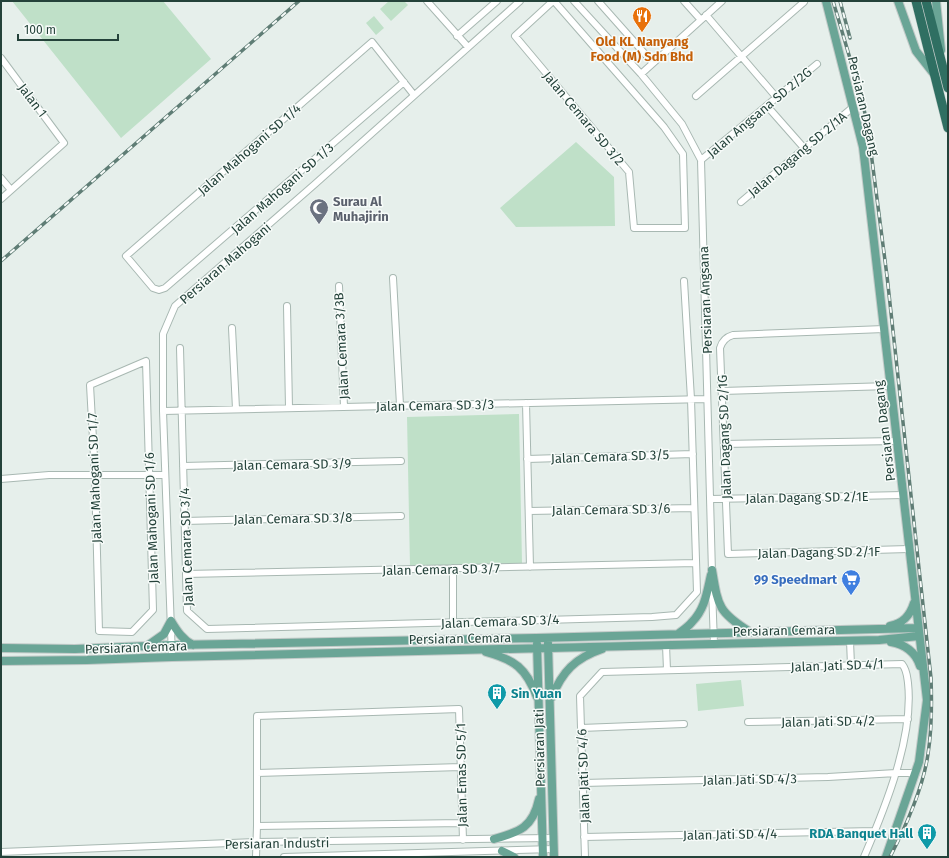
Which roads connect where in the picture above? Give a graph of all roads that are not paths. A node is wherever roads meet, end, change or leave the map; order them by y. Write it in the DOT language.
graph roads {
  1 [pos="427,1"];
  2 [pos="497,1"];
  3 [pos="520,1"];
  4 [pos="553,1"];
  5 [pos="574,1"];
  6 [pos="598,1"];
  7 [pos="684,1"];
  8 [pos="722,1"];
  9 [pos="826,1"];
  10 [pos="897,1"];
  11 [pos="916,1"];
  12 [pos="926,1"];
  13 [pos="936,1"];
  14 [pos="804,2"];
  15 [pos="703,18"];
  16 [pos="457,36"];
  17 [pos="468,48"];
  18 [pos="741,57"];
  19 [pos="1,58"];
  20 [pos="653,63"];
  21 [pos="817,64"];
  22 [pos="944,71"];
  23 [pos="641,74"];
  24 [pos="934,74"];
  25 [pos="404,82"];
  26 [pos="948,88"];
  27 [pos="414,95"];
  28 [pos="696,96"];
  29 [pos="777,98"];
  30 [pos="767,106"];
  31 [pos="853,107"];
  32 [pos="948,128"];
  33 [pos="804,148"];
  34 [pos="701,160"];
  35 [pos="1,178"];
  36 [pos="11,190"];
  37 [pos="1,199"];
  38 [pos="741,202"];
  39 [pos="393,278"];
  40 [pos="684,281"];
  41 [pos="339,286"];
  42 [pos="158,290"];
  43 [pos="287,306"];
  44 [pos="232,328"];
  45 [pos="884,329"];
  46 [pos="180,348"];
  47 [pos="146,362"];
  48 [pos="890,386"];
  49 [pos="722,391"];
  50 [pos="691,399"];
  51 [pos="707,399"];
  52 [pos="526,403"];
  53 [pos="400,406"];
  54 [pos="344,407"];
  55 [pos="289,408"];
  56 [pos="236,409"];
  57 [pos="182,410"];
  58 [pos="163,411"];
  59 [pos="897,441"];
  60 [pos="724,444"];
  61 [pos="692,454"];
  62 [pos="527,459"];
  63 [pos="401,462"];
  64 [pos="183,466"];
  65 [pos="95,475"];
  66 [pos="149,475"];
  67 [pos="165,475"];
  68 [pos="1,479"];
  69 [pos="903,495"];
  70 [pos="710,499"];
  71 [pos="726,499"];
  72 [pos="694,508"];
  73 [pos="529,511"];
  74 [pos="401,516"];
  75 [pos="184,521"];
  76 [pos="910,549"];
  77 [pos="728,554"];
  78 [pos="696,563"];
  79 [pos="530,567"];
  80 [pos="453,568"];
  81 [pos="712,570"];
  82 [pos="186,574"];
  83 [pos="915,600"];
  84 [pos="171,621"];
  85 [pos="454,622"];
  86 [pos="879,629"];
  87 [pos="99,631"];
  88 [pos="918,632"];
  89 [pos="714,633"];
  90 [pos="751,633"];
  91 [pos="678,634"];
  92 [pos="536,638"];
  93 [pos="548,638"];
  94 [pos="879,640"];
  95 [pos="850,641"];
  96 [pos="714,644"];
  97 [pos="172,645"];
  98 [pos="194,645"];
  99 [pos="666,645"];
  100 [pos="146,646"];
  101 [pos="610,646"];
  102 [pos="1,648"];
  103 [pos="537,648"];
  104 [pos="548,648"];
  105 [pos="476,650"];
  106 [pos="172,657"];
  107 [pos="1,662"];
  108 [pos="851,665"];
  109 [pos="667,670"];
  110 [pos="923,674"];
  111 [pos="580,696"];
  112 [pos="550,701"];
  113 [pos="539,702"];
  114 [pos="908,719"];
  115 [pos="748,722"];
  116 [pos="684,724"];
  117 [pos="581,728"];
  118 [pos="461,767"];
  119 [pos="257,773"];
  120 [pos="896,773"];
  121 [pos="916,773"];
  122 [pos="583,783"];
  123 [pos="541,788"];
  124 [pos="462,823"];
  125 [pos="257,826"];
  126 [pos="875,831"];
  127 [pos="584,837"];
  128 [pos="543,838"];
  129 [pos="553,838"];
  130 [pos="494,839"];
  131 [pos="462,840"];
  132 [pos="256,842"];
  133 [pos="502,851"];
  134 [pos="1,852"];
  135 [pos="543,853"];
  136 [pos="554,853"];
  137 [pos="26,854"];
  138 [pos="481,854"];
  139 [pos="468,855"];
  140 [pos="334,856"];
  141 [pos="256,857"];
  142 [pos="284,857"];
  143 [pos="514,857"];
  144 [pos="585,857"];
  145 [pos="864,857"];
  146 [pos="886,857"];
  1 -- 16 [label="street"];
  2 -- 16 [label="street"];
  3 -- 17 [label="street, Persiaran Mahogani"];
  4 -- 4 [label="street, Jalan Cemara SD 3/2"];
  5 -- 23 [label="street, Persiaran Angsana"];
  6 -- 20 [label="street"];
  7 -- 15 [label="street"];
  8 -- 15 [label="street"];
  9 -- 31 [label="main road, Persiaran Dagang"];
  10 -- 24 [label="main road"];
  11 -- 24 [label="highway"];
  12 -- 22 [label="highway"];
  13 -- 22 [label="main road"];
  14 -- 18 [label="street"];
  15 -- 18 [label="street"];
  15 -- 20 [label="street"];
  16 -- 17 [label="street"];
  17 -- 27 [label="street, Persiaran Mahogani"];
  18 -- 28 [label="street"];
  18 -- 29 [label="street"];
  19 -- 36 [label="street, Jalan 1"];
  20 -- 23 [label="street"];
  21 -- 29 [label="street, Jalan Angsana SD 2/2G"];
  22 -- 26 [label="highway"];
  23 -- 34 [label="street, Persiaran Angsana"];
  24 -- 32 [label="highway"];
  25 -- 27 [label="street"];
  25 -- 42 [label="street, Jalan Mahogani SD 1/3"];
  25 -- 42 [label="street, Jalan Mahogani SD 1/4"];
  27 -- 58 [label="street, Persiaran Mahogani"];
  29 -- 30 [label="street, Jalan Angsana SD 2/2G"];
  30 -- 33 [label="street"];
  30 -- 34 [label="street, Jalan Angsana SD 2/2G"];
  31 -- 33 [label="street, Jalan Dagang SD 2/1A"];
  31 -- 45 [label="main road, Persiaran Dagang"];
  33 -- 38 [label="street, Jalan Dagang SD 2/1A"];
  34 -- 51 [label="street, Persiaran Angsana"];
  35 -- 36 [label="street"];
  36 -- 37 [label="street"];
  39 -- 53 [label="street"];
  40 -- 50 [label="street, Jalan Cemara SD 3/4"];
  41 -- 54 [label="street, Jalan Cemara 3/3B"];
  43 -- 55 [label="street"];
  44 -- 56 [label="street"];
  45 -- 48 [label="main road, Persiaran Dagang"];
  45 -- 49 [label="street, Jalan Dagang SD 2/1G"];
  46 -- 57 [label="street, Jalan Cemara SD 3/4"];
  47 -- 65 [label="street, Jalan Mahogani SD 1/7"];
  47 -- 66 [label="street, Jalan Mahogani SD 1/6"];
  48 -- 49 [label="street"];
  48 -- 59 [label="main road, Persiaran Dagang"];
  49 -- 60 [label="street, Jalan Dagang SD 2/1G"];
  50 -- 51 [label="street, Jalan Cemara SD 3/3"];
  50 -- 52 [label="street, Jalan Cemara SD 3/3"];
  50 -- 61 [label="street, Jalan Cemara SD 3/4"];
  51 -- 70 [label="street, Persiaran Angsana"];
  52 -- 53 [label="street, Jalan Cemara SD 3/3"];
  52 -- 62 [label="street"];
  53 -- 54 [label="street, Jalan Cemara SD 3/3"];
  54 -- 55 [label="street, Jalan Cemara SD 3/3"];
  55 -- 56 [label="street, Jalan Cemara SD 3/3"];
  56 -- 57 [label="street, Jalan Cemara SD 3/3"];
  57 -- 58 [label="street, Jalan Cemara SD 3/3"];
  57 -- 64 [label="street, Jalan Cemara SD 3/4"];
  58 -- 67 [label="street, Persiaran Mahogani"];
  59 -- 60 [label="street"];
  59 -- 69 [label="main road, Persiaran Dagang"];
  60 -- 71 [label="street, Jalan Dagang SD 2/1G"];
  61 -- 62 [label="street, Jalan Cemara SD 3/5"];
  61 -- 72 [label="street, Jalan Cemara SD 3/4"];
  62 -- 73 [label="street"];
  63 -- 64 [label="street, Jalan Cemara SD 3/9"];
  64 -- 75 [label="street, Jalan Cemara SD 3/4"];
  65 -- 66 [label="street"];
  65 -- 68 [label="street"];
  65 -- 87 [label="street, Jalan Mahogani SD 1/7"];
  66 -- 67 [label="street"];
  66 -- 87 [label="street, Jalan Mahogani SD 1/6"];
  67 -- 84 [label="street, Persiaran Mahogani"];
  69 -- 71 [label="street, Jalan Dagang SD 2/1E"];
  69 -- 76 [label="main road, Persiaran Dagang"];
  70 -- 71 [label="street, Jalan Dagang SD 2/1E"];
  70 -- 81 [label="street, Persiaran Angsana"];
  71 -- 77 [label="street, Jalan Dagang SD 2/1G"];
  72 -- 73 [label="street, Jalan Cemara SD 3/6"];
  72 -- 78 [label="street, Jalan Cemara SD 3/4"];
  73 -- 79 [label="street"];
  74 -- 75 [label="street, Jalan Cemara SD 3/8"];
  75 -- 82 [label="street, Jalan Cemara SD 3/4"];
  76 -- 77 [label="street, Jalan Dagang SD 2/1F"];
  76 -- 83 [label="main road, Persiaran Dagang"];
  78 -- 79 [label="street, Jalan Cemara SD 3/7"];
  78 -- 85 [label="street, Jalan Cemara SD 3/4"];
  79 -- 80 [label="street, Jalan Cemara SD 3/7"];
  80 -- 82 [label="street, Jalan Cemara SD 3/7"];
  80 -- 85 [label="street"];
  81 -- 89 [label="street, Persiaran Angsana"];
  81 -- 90 [label="main road"];
  81 -- 91 [label="main road"];
  82 -- 85 [label="street, Jalan Cemara SD 3/4"];
  83 -- 86 [label="main road"];
  83 -- 88 [label="main road, Persiaran Dagang"];
  84 -- 97 [label="street, Persiaran Mahogani"];
  84 -- 98 [label="main road"];
  84 -- 100 [label="main road"];
  86 -- 88 [label="main road, Persiaran Cemara"];
  86 -- 90 [label="main road, Persiaran Cemara"];
  88 -- 94 [label="main road, Persiaran Cemara"];
  88 -- 110 [label="main road, Persiaran Dagang"];
  89 -- 90 [label="main road, Persiaran Cemara"];
  89 -- 91 [label="main road, Persiaran Cemara"];
  89 -- 96 [label="street, Persiaran Angsana"];
  91 -- 93 [label="main road, Persiaran Cemara"];
  92 -- 93 [label="main road, Persiaran Cemara"];
  92 -- 98 [label="main road, Persiaran Cemara"];
  92 -- 103 [label="main road, Persiaran Jati"];
  93 -- 104 [label="main road, Persiaran Jati"];
  94 -- 95 [label="main road, Persiaran Cemara"];
  94 -- 110 [label="main road"];
  95 -- 96 [label="main road, Persiaran Cemara"];
  95 -- 108 [label="street"];
  96 -- 99 [label="main road, Persiaran Cemara"];
  97 -- 98 [label="main road, Persiaran Cemara"];
  97 -- 100 [label="main road, Persiaran Cemara"];
  97 -- 106 [label="street, Persiaran Mahogani"];
  99 -- 101 [label="main road, Persiaran Cemara"];
  99 -- 109 [label="street"];
  100 -- 102 [label="main road, Persiaran Cemara"];
  101 -- 104 [label="main road, Persiaran Cemara"];
  101 -- 112 [label="main road"];
  103 -- 104 [label="main road, Persiaran Cemara"];
  103 -- 105 [label="main road, Persiaran Cemara"];
  103 -- 113 [label="main road, Persiaran Jati"];
  104 -- 112 [label="main road, Persiaran Jati"];
  105 -- 106 [label="main road, Persiaran Cemara"];
  105 -- 113 [label="main road"];
  106 -- 107 [label="main road, Persiaran Cemara"];
  108 -- 109 [label="street, Jalan Jati SD 4/1"];
  108 -- 114 [label="street, Jalan Jati SD 4/1"];
  109 -- 111 [label="street, Jalan Jati SD 4/1"];
  110 -- 121 [label="main road, Persiaran Dagang"];
  111 -- 117 [label="street, Jalan Jati SD 4/6"];
  112 -- 129 [label="main road, Persiaran Jati"];
  113 -- 123 [label="main road, Persiaran Jati"];
  114 -- 115 [label="street, Jalan Jati SD 4/2"];
  114 -- 120 [label="street, Jalan Jati SD 4/1"];
  116 -- 117 [label="street"];
  117 -- 122 [label="street, Jalan Jati SD 4/6"];
  118 -- 119 [label="street"];
  118 -- 119 [label="street, Jalan Emas SD 5/1"];
  118 -- 124 [label="street, Jalan Emas SD 5/1"];
  119 -- 125 [label="street"];
  120 -- 121 [label="street, Jalan Jati SD 4/3"];
  120 -- 122 [label="street, Jalan Jati SD 4/3"];
  120 -- 126 [label="street, Jalan Jati SD 4/1"];
  121 -- 146 [label="main road, Persiaran Dagang"];
  122 -- 127 [label="street, Jalan Jati SD 4/6"];
  123 -- 128 [label="main road, Persiaran Jati"];
  123 -- 130 [label="main road"];
  124 -- 125 [label="street"];
  124 -- 131 [label="street, Jalan Emas SD 5/1"];
  125 -- 132 [label="street"];
  126 -- 127 [label="street, Jalan Jati SD 4/4"];
  126 -- 145 [label="street, Jalan Jati SD 4/1"];
  127 -- 144 [label="street, Jalan Jati SD 4/6"];
  128 -- 129 [label="street, Persiaran Industri"];
  128 -- 130 [label="street, Persiaran Industri"];
  128 -- 135 [label="main road, Persiaran Jati"];
  129 -- 136 [label="main road, Persiaran Jati"];
  130 -- 131 [label="street, Persiaran Industri"];
  131 -- 132 [label="street, Persiaran Industri"];
  132 -- 137 [label="street, Persiaran Industri"];
  132 -- 141 [label="street"];
  133 -- 135 [label="street, Persiaran Industri"];
  133 -- 138 [label="street, Persiaran Industri"];
  133 -- 143 [label="main road"];
  134 -- 137 [label="street, Persiaran Industri"];
  135 -- 136 [label="street, Persiaran Industri"];
  138 -- 139 [label="street, Persiaran Industri"];
  139 -- 140 [label="street, Persiaran Industri"];
  140 -- 142 [label="street, Persiaran Industri"];
}
